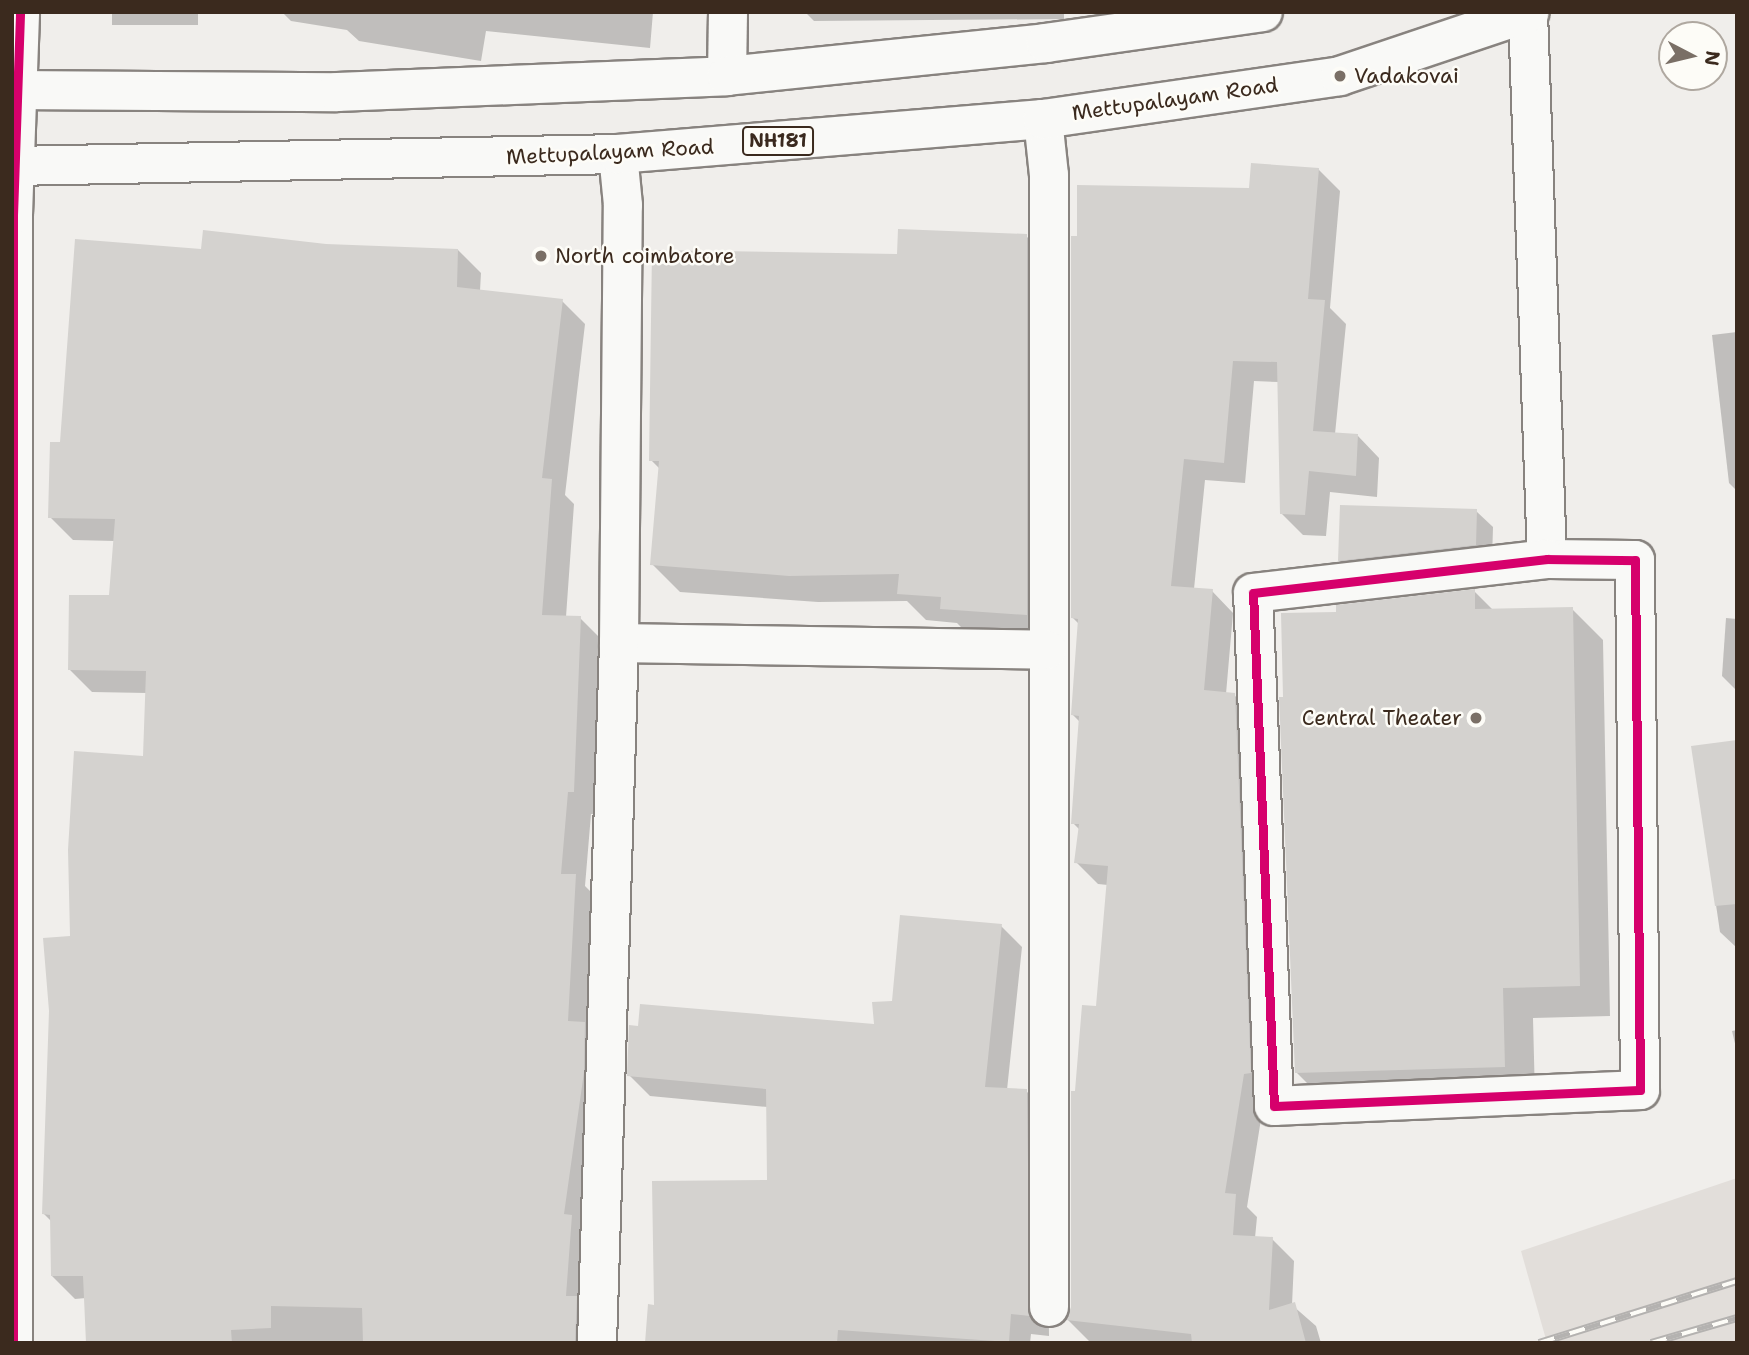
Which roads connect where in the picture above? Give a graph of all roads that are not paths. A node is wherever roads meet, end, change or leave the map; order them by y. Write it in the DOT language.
graph roads {
  1 [pos="20,12"];
  2 [pos="728,12"];
  3 [pos="1263,12"];
  4 [pos="1529,13"];
  5 [pos="727,76"];
  6 [pos="16,90"];
  7 [pos="1043,119"];
  8 [pos="618,155"];
  9 [pos="14,166"];
  10 [pos="1547,559"];
  11 [pos="619,643"];
  12 [pos="1047,650"];
  13 [pos="1049,1307"];
  14 [pos="13,1343"];
  15 [pos="597,1343"];
  1 -- 6 [label="main road"];
  2 -- 5 [label="main road"];
  3 -- 5 [label="main road"];
  4 -- 7 [label="main road, Mettupalayam Road / NH181"];
  4 -- 10 [label="main road"];
  5 -- 6 [label="main road"];
  6 -- 9 [label="main road"];
  7 -- 8 [label="main road, Mettupalayam Road / NH181"];
  7 -- 12 [label="main road"];
  8 -- 9 [label="main road, Mettupalayam Road / NH181"];
  8 -- 11 [label="main road"];
  9 -- 14 [label="main road"];
  10 -- 10 [label="main road"];
  11 -- 12 [label="main road"];
  11 -- 15 [label="main road"];
  12 -- 13 [label="main road"];
}
